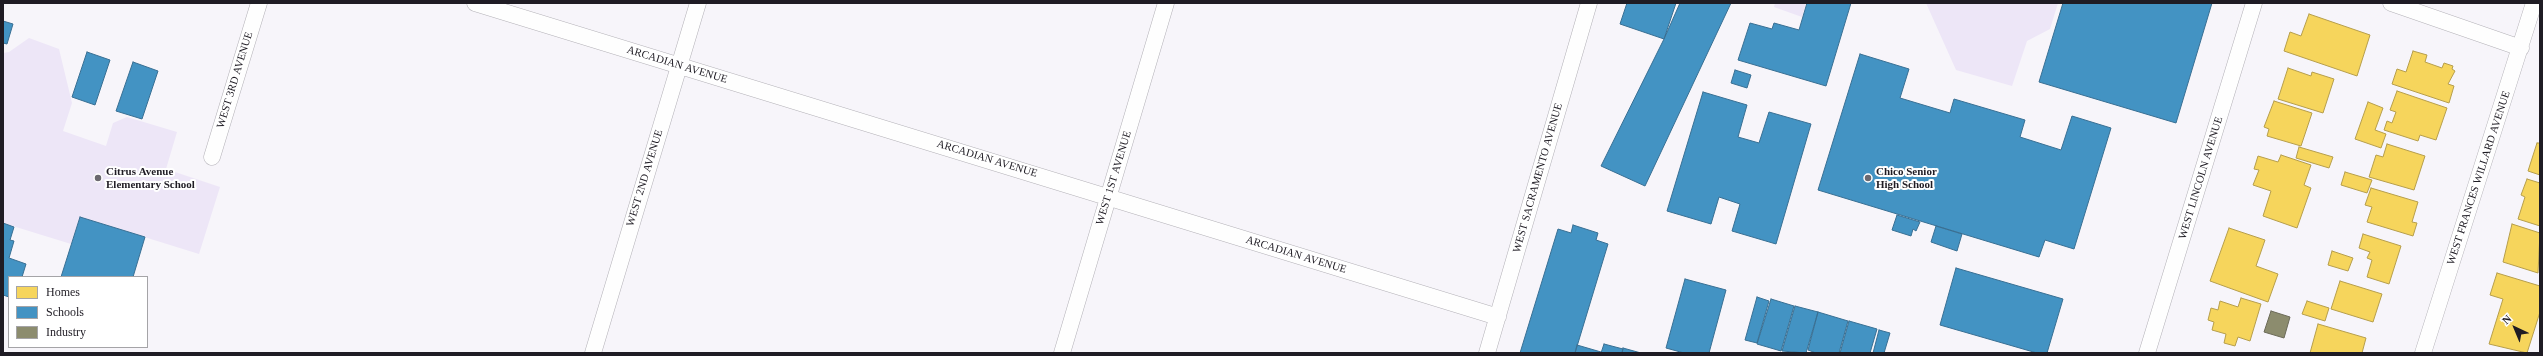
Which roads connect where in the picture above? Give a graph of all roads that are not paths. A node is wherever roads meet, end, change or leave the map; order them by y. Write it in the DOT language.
graph roads {
  1 [pos="259,3"];
  2 [pos="475,3"];
  3 [pos="698,3"];
  4 [pos="1166,3"];
  5 [pos="1590,3"];
  6 [pos="2254,3"];
  7 [pos="2391,3"];
  8 [pos="2534,3"];
  9 [pos="2521,48"];
  10 [pos="678,65"];
  11 [pos="212,157"];
  12 [pos="1109,197"];
  13 [pos="1498,317"];
  14 [pos="2151,352"];
  15 [pos="593,353"];
  16 [pos="1062,353"];
  17 [pos="1487,353"];
  18 [pos="2423,353"];
  1 -- 11 [label="street, WEST 3RD AVENUE"];
  2 -- 10 [label="street, ARCADIAN AVENUE"];
  3 -- 10 [label="street, WEST 2ND AVENUE"];
  4 -- 12 [label="street, WEST 1ST AVENUE"];
  5 -- 13 [label="street, WEST SACRAMENTO AVENUE"];
  6 -- 14 [label="street, WEST LINCOLN AVENUE"];
  7 -- 9 [label="street"];
  8 -- 9 [label="street, WEST FRANCES WILLARD AVENUE"];
  9 -- 18 [label="street, WEST FRANCES WILLARD AVENUE"];
  10 -- 12 [label="street, ARCADIAN AVENUE"];
  10 -- 15 [label="street, WEST 2ND AVENUE"];
  12 -- 13 [label="street, ARCADIAN AVENUE"];
  12 -- 16 [label="street, WEST 1ST AVENUE"];
  13 -- 17 [label="street, WEST SACRAMENTO AVENUE"];
}
